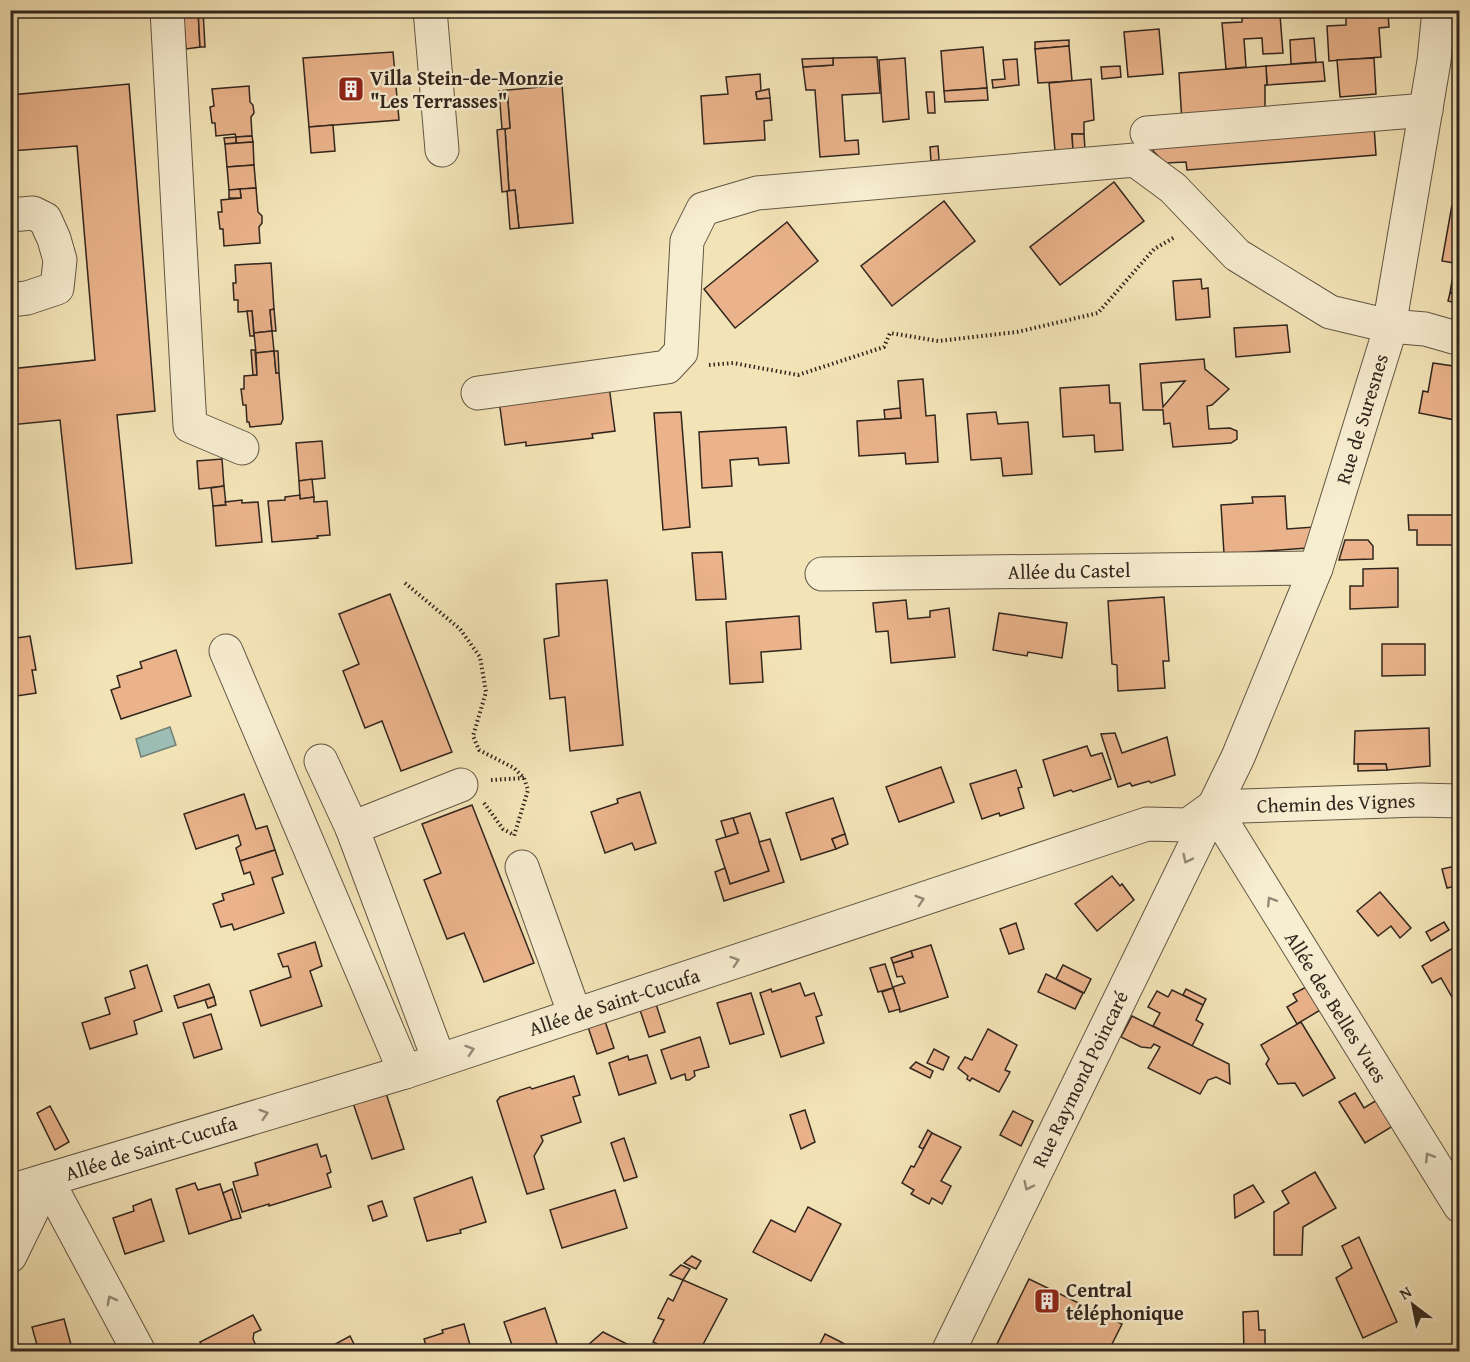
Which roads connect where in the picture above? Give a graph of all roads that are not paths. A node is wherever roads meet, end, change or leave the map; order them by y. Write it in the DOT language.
graph roads {
  1 [pos="166,10"];
  2 [pos="430,10"];
  3 [pos="1439,10"];
  4 [pos="1426,110"];
  5 [pos="1147,133"];
  6 [pos="442,150"];
  7 [pos="10,215"];
  8 [pos="10,300"];
  9 [pos="1389,326"];
  10 [pos="1460,339"];
  11 [pos="478,393"];
  12 [pos="242,448"];
  13 [pos="1316,568"];
  14 [pos="822,574"];
  15 [pos="226,651"];
  16 [pos="321,761"];
  17 [pos="460,785"];
  18 [pos="1460,801"];
  19 [pos="1213,807"];
  20 [pos="352,828"];
  21 [pos="522,867"];
  22 [pos="575,1015"];
  23 [pos="439,1060"];
  24 [pos="405,1072"];
  25 [pos="47,1180"];
  26 [pos="10,1191"];
  27 [pos="1460,1206"];
  28 [pos="10,1256"];
  29 [pos="139,1352"];
  30 [pos="948,1352"];
  1 -- 12 [label="street"];
  2 -- 6 [label="street"];
  3 -- 4 [label="street, Rue de Suresnes"];
  4 -- 5 [label="street"];
  4 -- 9 [label="street, Rue de Suresnes"];
  7 -- 8 [label="street"];
  9 -- 10 [label="street"];
  9 -- 11 [label="street"];
  9 -- 13 [label="street, Rue de Suresnes"];
  13 -- 14 [label="street, Allée du Castel"];
  13 -- 19 [label="street, Rue de Suresnes"];
  15 -- 24 [label="street"];
  16 -- 20 [label="street"];
  17 -- 20 [label="street"];
  18 -- 19 [label="street, Chemin des Vignes"];
  22 -- 19 [label="street, Allée de Saint-Cucufa, one-way"];
  27 -- 19 [label="street, Allée des Belles Vues, one-way"];
  19 -- 30 [label="street, Rue Raymond Poincaré, one-way"];
  20 -- 23 [label="street"];
  21 -- 22 [label="street"];
  23 -- 22 [label="street, Allée de Saint-Cucufa, one-way"];
  23 -- 24 [label="street, Allée de Saint-Cucufa"];
  25 -- 24 [label="street, Allée de Saint-Cucufa, one-way"];
  25 -- 26 [label="street, Allée de Saint-Cucufa"];
  25 -- 28 [label="street"];
  29 -- 25 [label="street, one-way"];
}
